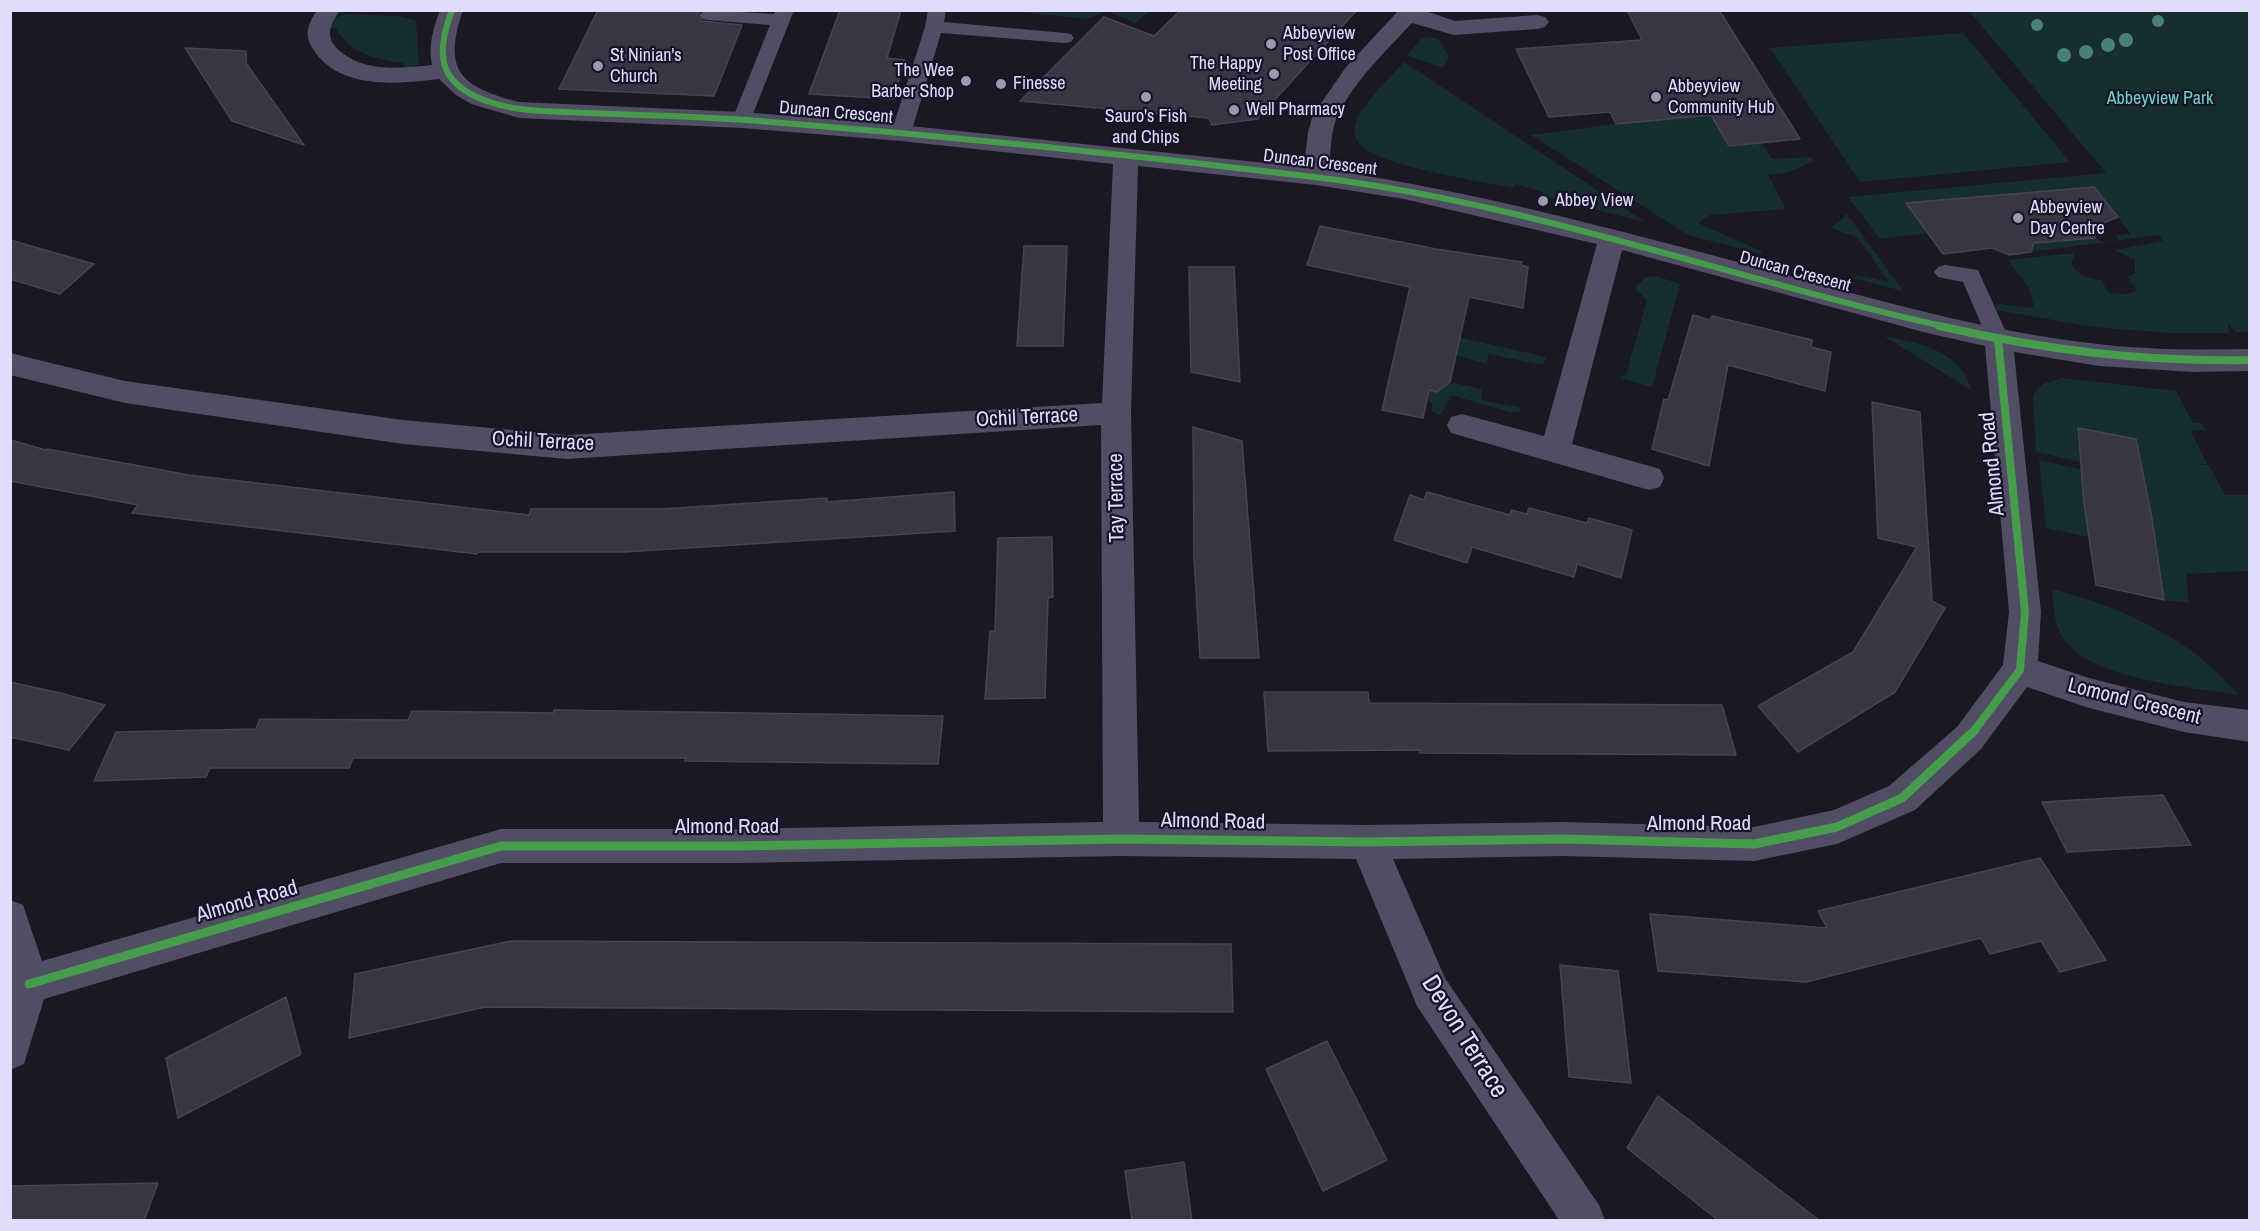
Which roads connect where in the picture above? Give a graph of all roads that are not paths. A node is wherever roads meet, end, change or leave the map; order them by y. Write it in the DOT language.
graph roads {
  1 [pos="328,10"];
  2 [pos="450,11"];
  3 [pos="1411,13"];
  4 [pos="708,15"];
  5 [pos="783,15"];
  6 [pos="936,19"];
  7 [pos="1537,22"];
  8 [pos="1065,38"];
  9 [pos="444,71"];
  10 [pos="742,120"];
  11 [pos="901,133"];
  12 [pos="1126,157"];
  13 [pos="1316,177"];
  14 [pos="1612,238"];
  15 [pos="1945,272"];
  16 [pos="1998,339"];
  17 [pos="2250,360"];
  18 [pos="10,364"];
  19 [pos="1116,413"];
  20 [pos="1462,425"];
  21 [pos="1555,451"];
  22 [pos="1649,478"];
  23 [pos="2020,670"];
  24 [pos="2250,726"];
  25 [pos="1121,839"];
  26 [pos="1367,842"];
  27 [pos="10,918"];
  28 [pos="29,984"];
  29 [pos="10,1050"];
  30 [pos="1584,1221"];
  1 -- 9 [label="street"];
  2 -- 9 [label="street"];
  3 -- 7 [label="street"];
  3 -- 13 [label="street"];
  4 -- 5 [label="lane"];
  5 -- 10 [label="lane"];
  6 -- 8 [label="lane"];
  6 -- 11 [label="lane"];
  9 -- 10 [label="street, Duncan Crescent"];
  10 -- 11 [label="street, Duncan Crescent"];
  11 -- 12 [label="street, Duncan Crescent"];
  12 -- 13 [label="street, Duncan Crescent"];
  12 -- 19 [label="street, Tay Terrace"];
  13 -- 14 [label="street, Duncan Crescent"];
  14 -- 16 [label="street, Duncan Crescent"];
  14 -- 21 [label="street"];
  15 -- 16 [label="lane"];
  16 -- 17 [label="street, Duncan Crescent"];
  16 -- 23 [label="street, Almond Road"];
  18 -- 19 [label="street, Ochil Terrace"];
  19 -- 25 [label="street, Tay Terrace"];
  20 -- 21 [label="street"];
  21 -- 22 [label="street"];
  23 -- 24 [label="street, Lomond Crescent"];
  23 -- 26 [label="street, Almond Road"];
  25 -- 26 [label="street, Almond Road"];
  25 -- 28 [label="street, Almond Road"];
  26 -- 30 [label="street, Devon Terrace"];
  27 -- 28 [label="street"];
  28 -- 29 [label="street"];
}
